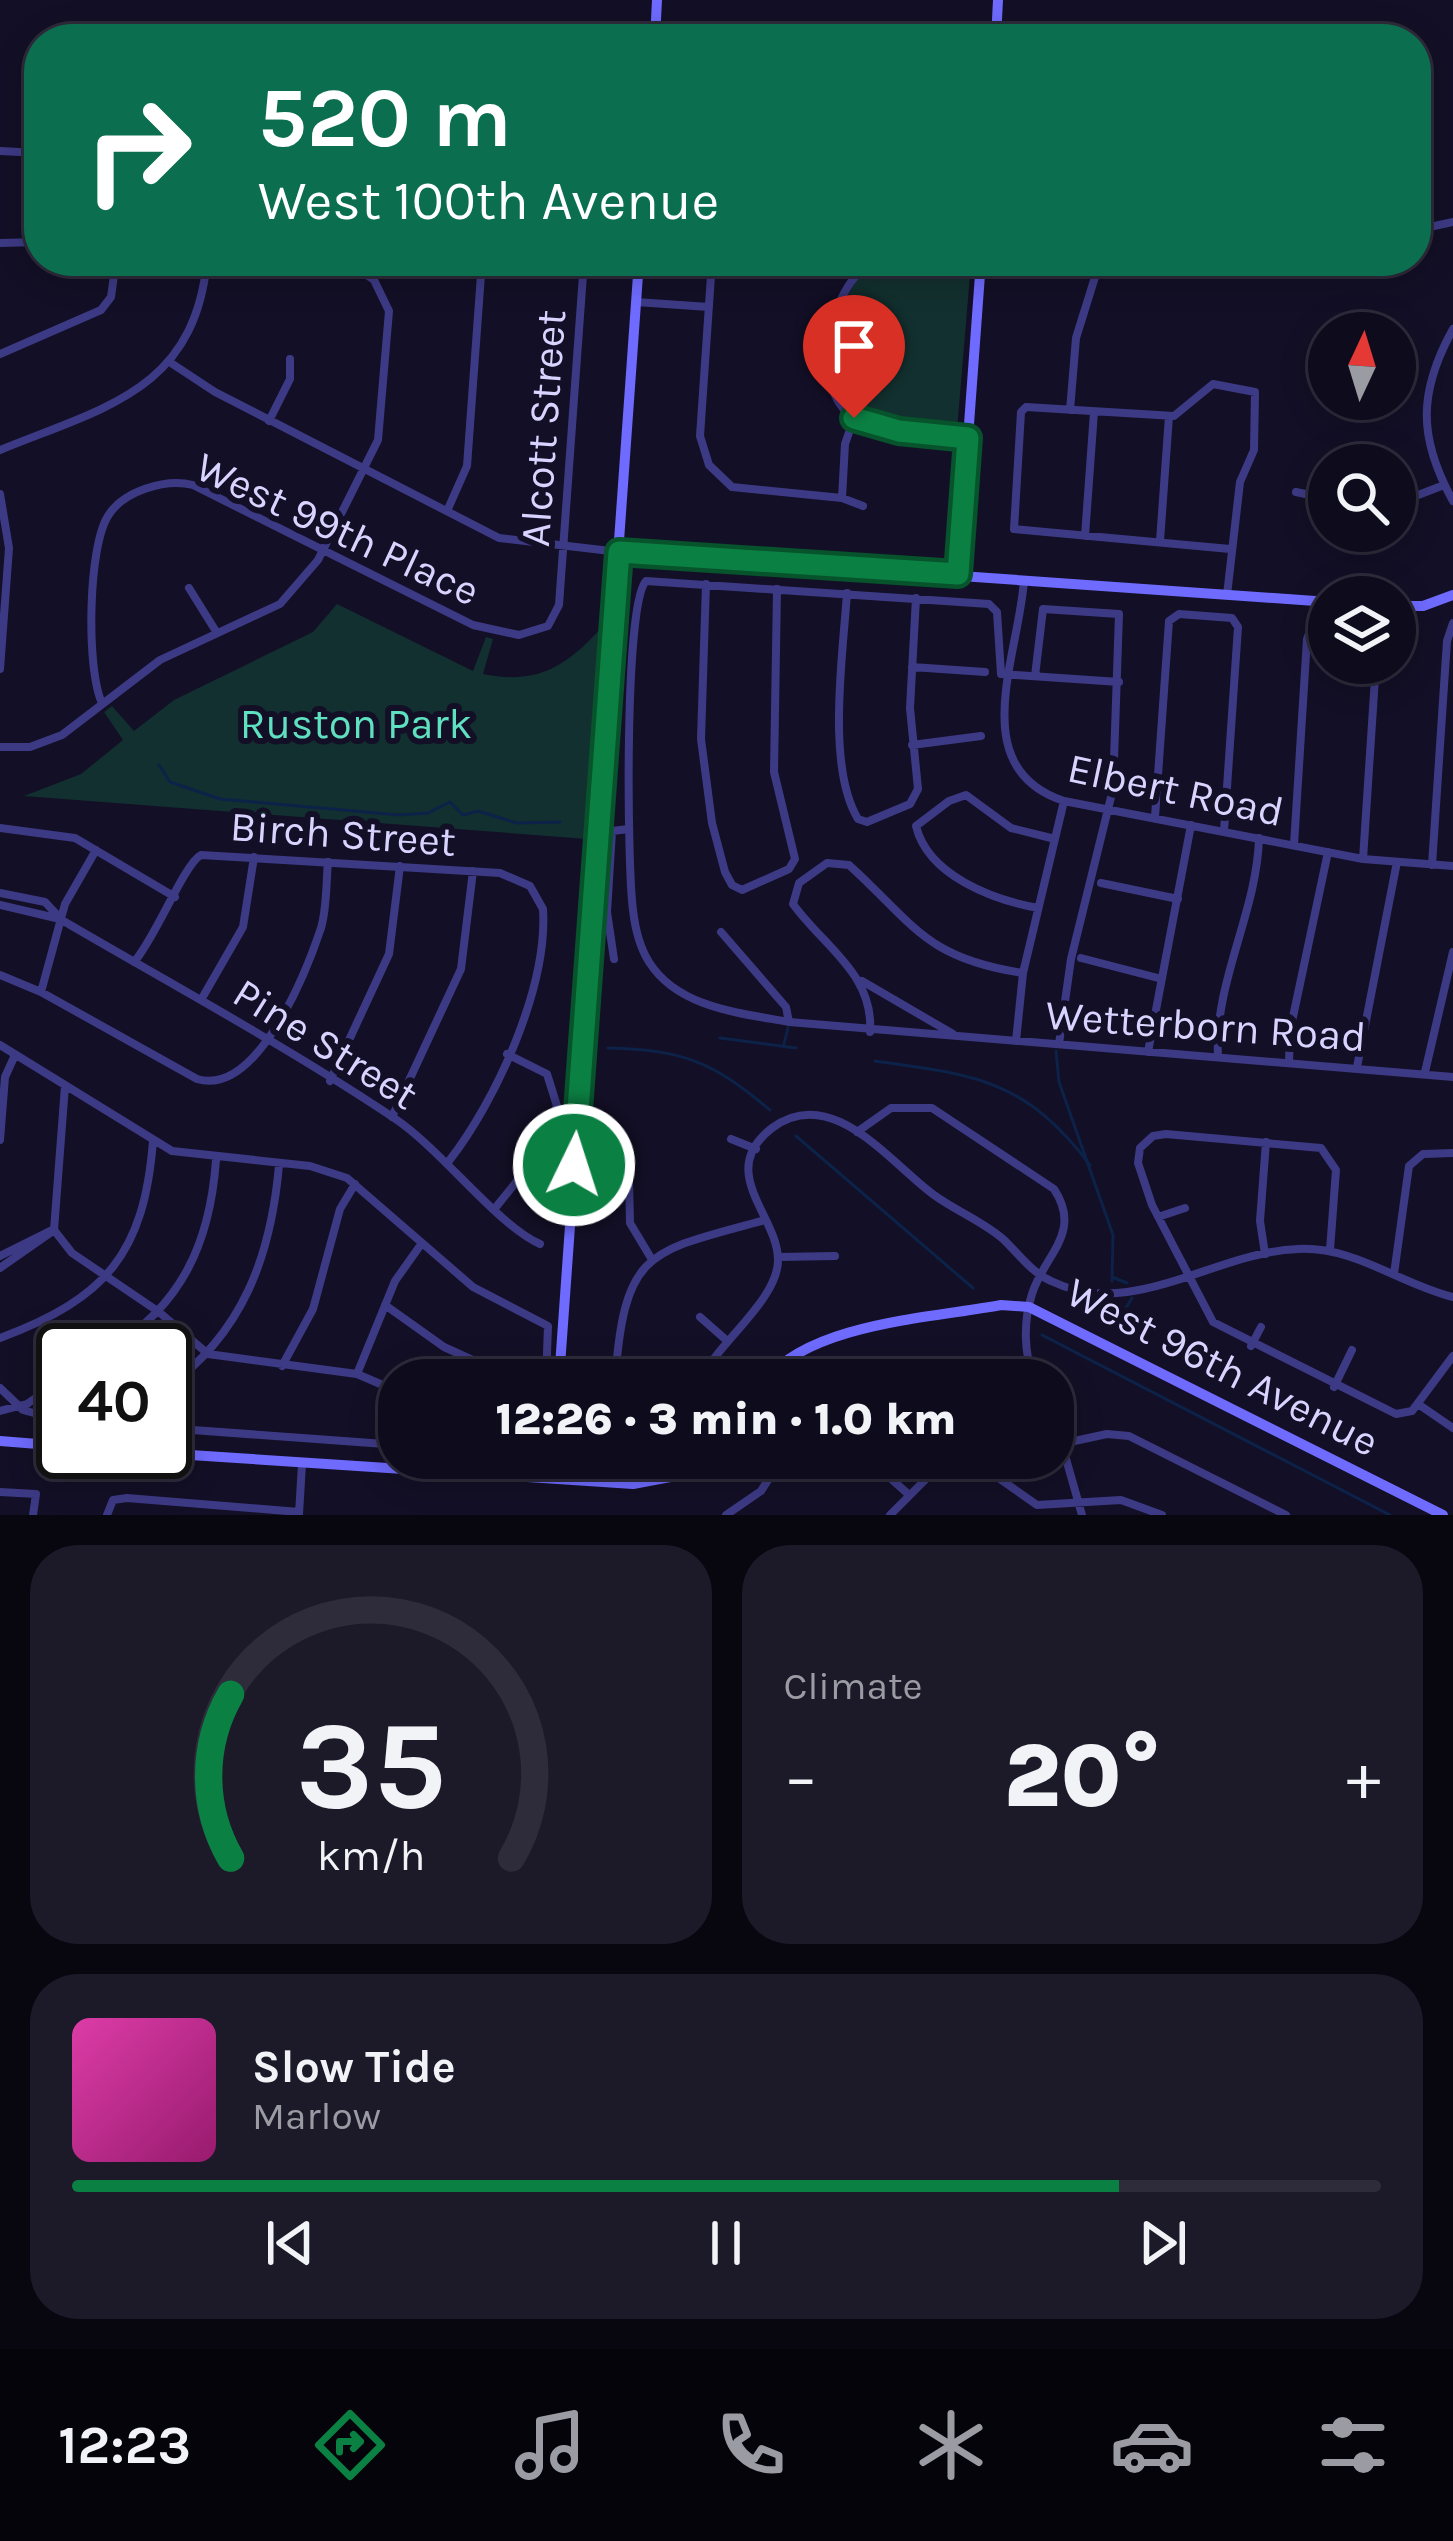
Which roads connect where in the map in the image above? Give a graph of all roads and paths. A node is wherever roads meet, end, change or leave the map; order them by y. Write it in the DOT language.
graph roads {
  1 [pos="114,276"];
  2 [pos="205,276"];
  3 [pos="368,276"];
  4 [pos="481,276"];
  5 [pos="583,276"];
  6 [pos="638,276"];
  7 [pos="711,276"];
  8 [pos="855,276"];
  9 [pos="980,276"];
  10 [pos="1093,276"];
  11 [pos="636,302"];
  12 [pos="709,307"];
  13 [pos="1453,329"];
  14 [pos="0,355"];
  15 [pos="290,359"];
  16 [pos="171,363"];
  17 [pos="1070,410"];
  18 [pos="1094,412"];
  19 [pos="1169,416"];
  20 [pos="854,418"];
  21 [pos="269,421"];
  22 [pos="968,438"];
  23 [pos="0,450"];
  24 [pos="364,471"];
  25 [pos="1444,485"];
  26 [pos="1296,492"];
  27 [pos="0,494"];
  28 [pos="1308,495"];
  29 [pos="1416,496"];
  30 [pos="842,498"];
  31 [pos="1453,501"];
  32 [pos="862,506"];
  33 [pos="447,511"];
  34 [pos="1085,536"];
  35 [pos="1160,541"];
  36 [pos="324,548"];
  37 [pos="562,548"];
  38 [pos="1230,549"];
  39 [pos="619,552"];
  40 [pos="4,568"];
  41 [pos="958,574"];
  42 [pos="1024,580"];
  43 [pos="706,584"];
  44 [pos="190,588"];
  45 [pos="777,589"];
  46 [pos="847,593"];
  47 [pos="1227,595"];
  48 [pos="1453,595"];
  49 [pos="916,598"];
  50 [pos="560,599"];
  51 [pos="1308,601"];
  52 [pos="1416,606"];
  53 [pos="1453,623"];
  54 [pos="217,633"];
  55 [pos="1308,640"];
  56 [pos="997,649"];
  57 [pos="1016,652"];
  58 [pos="0,658"];
  59 [pos="912,668"];
  60 [pos="0,669"];
  61 [pos="985,672"];
  62 [pos="1035,676"];
  63 [pos="1010,677"];
  64 [pos="1119,682"];
  65 [pos="1375,684"];
  66 [pos="102,703"];
  67 [pos="981,736"];
  68 [pos="912,745"];
  69 [pos="0,747"];
  70 [pos="1064,801"];
  71 [pos="1108,809"];
  72 [pos="1155,817"];
  73 [pos="1191,825"];
  74 [pos="0,828"];
  75 [pos="629,829"];
  76 [pos="1224,832"];
  77 [pos="1259,838"];
  78 [pos="1055,839"];
  79 [pos="1294,845"];
  80 [pos="96,850"];
  81 [pos="1328,852"];
  82 [pos="254,857"];
  83 [pos="1363,859"];
  84 [pos="328,862"];
  85 [pos="1397,862"];
  86 [pos="1432,865"];
  87 [pos="400,866"];
  88 [pos="1453,866"];
  89 [pos="473,871"];
  90 [pos="1101,883"];
  91 [pos="0,893"];
  92 [pos="175,897"];
  93 [pos="1178,899"];
  94 [pos="0,905"];
  95 [pos="1038,908"];
  96 [pos="60,919"];
  97 [pos="721,932"];
  98 [pos="1453,952"];
  99 [pos="1081,958"];
  100 [pos="614,959"];
  101 [pos="134,962"];
  102 [pos="1023,974"];
  103 [pos="0,975"];
  104 [pos="1158,977"];
  105 [pos="861,980"];
  106 [pos="41,992"];
  107 [pos="200,1000"];
  108 [pos="1439,1005"];
  109 [pos="1453,1006"];
  110 [pos="789,1022"];
  111 [pos="870,1032"];
  112 [pos="955,1035"];
  113 [pos="1016,1041"];
  114 [pos="266,1042"];
  115 [pos="1059,1044"];
  116 [pos="0,1046"];
  117 [pos="1148,1052"];
  118 [pos="507,1054"];
  119 [pos="15,1055"];
  120 [pos="1218,1056"];
  121 [pos="1288,1062"];
  122 [pos="1357,1067"];
  123 [pos="1425,1072"];
  124 [pos="1453,1077"];
  125 [pos="330,1081"];
  126 [pos="65,1086"];
  127 [pos="392,1117"];
  128 [pos="857,1132"];
  129 [pos="731,1139"];
  130 [pos="0,1140"];
  131 [pos="153,1141"];
  132 [pos="1266,1141"];
  133 [pos="756,1150"];
  134 [pos="1453,1154"];
  135 [pos="216,1160"];
  136 [pos="449,1161"];
  137 [pos="279,1164"];
  138 [pos="628,1179"];
  139 [pos="355,1184"];
  140 [pos="496,1208"];
  141 [pos="1185,1208"];
  142 [pos="1158,1217"];
  143 [pos="765,1220"];
  144 [pos="54,1230"];
  145 [pos="422,1244"];
  146 [pos="540,1244"];
  147 [pos="1330,1251"];
  148 [pos="1265,1253"];
  149 [pos="835,1256"];
  150 [pos="778,1257"];
  151 [pos="651,1258"];
  152 [pos="2,1259"];
  153 [pos="1394,1274"];
  154 [pos="1185,1275"];
  155 [pos="106,1276"];
  156 [pos="1042,1276"];
  157 [pos="1453,1297"];
  158 [pos="385,1305"];
  159 [pos="1029,1307"];
  160 [pos="159,1312"];
  161 [pos="700,1317"];
  162 [pos="145,1323"];
  163 [pos="1261,1328"];
  164 [pos="0,1338"];
  165 [pos="724,1339"];
  166 [pos="1251,1346"];
  167 [pos="1352,1350"];
  168 [pos="208,1354"];
  169 [pos="1453,1356"];
  170 [pos="471,1359"];
  171 [pos="547,1359"];
  172 [pos="561,1359"];
  173 [pos="617,1359"];
  174 [pos="712,1359"];
  175 [pos="788,1359"];
  176 [pos="1030,1359"];
  177 [pos="282,1366"];
  178 [pos="192,1367"];
  179 [pos="358,1374"];
  180 [pos="378,1382"];
  181 [pos="1334,1387"];
  182 [pos="0,1388"];
  183 [pos="36,1394"];
  184 [pos="1418,1404"];
  185 [pos="17,1406"];
  186 [pos="0,1412"];
  187 [pos="36,1412"];
  188 [pos="1453,1428"];
  189 [pos="192,1429"];
  190 [pos="0,1441"];
  191 [pos="1074,1441"];
  192 [pos="378,1443"];
  193 [pos="36,1444"];
  194 [pos="192,1456"];
  195 [pos="302,1464"];
  196 [pos="378,1468"];
  197 [pos="1074,1475"];
  198 [pos="571,1479"];
  199 [pos="664,1479"];
  200 [pos="767,1479"];
  201 [pos="891,1479"];
  202 [pos="923,1479"];
  203 [pos="1000,1479"];
  204 [pos="0,1492"];
  205 [pos="907,1493"];
  206 [pos="1082,1503"];
  207 [pos="299,1514"];
  208 [pos="33,1515"];
  209 [pos="107,1515"];
  210 [pos="726,1515"];
  211 [pos="890,1515"];
  212 [pos="1082,1515"];
  213 [pos="1162,1515"];
  214 [pos="1286,1515"];
  215 [pos="1443,1515"];
  1 -- 14 [label="street"];
  2 -- 16 [label="street"];
  3 -- 24 [label="street"];
  4 -- 33 [label="street"];
  5 -- 37 [label="street, Alcott Street"];
  6 -- 11 [label="street"];
  7 -- 12 [label="street"];
  8 -- 20 [label="street"];
  9 -- 22 [label="street"];
  10 -- 17 [label="street"];
  11 -- 12 [label="street"];
  11 -- 39 [label="street"];
  12 -- 30 [label="street"];
  13 -- 25 [label="street"];
  15 -- 21 [label="street"];
  16 -- 21 [label="street"];
  16 -- 23 [label="street"];
  17 -- 18 [label="street"];
  17 -- 34 [label="street"];
  18 -- 19 [label="street"];
  18 -- 34 [label="street"];
  19 -- 35 [label="street"];
  19 -- 38 [label="street"];
  20 -- 22 [label="street"];
  20 -- 30 [label="street"];
  21 -- 24 [label="street"];
  22 -- 41 [label="street"];
  24 -- 33 [label="street"];
  24 -- 36 [label="street"];
  25 -- 29 [label="street"];
  25 -- 31 [label="street"];
  26 -- 28 [label="street"];
  27 -- 40 [label="street"];
  30 -- 32 [label="street"];
  33 -- 37 [label="street"];
  34 -- 35 [label="street"];
  35 -- 38 [label="street"];
  36 -- 50 [label="street, West 99th Place"];
  36 -- 54 [label="street"];
  36 -- 66 [label="street, West 99th Place"];
  37 -- 39 [label="street"];
  37 -- 50 [label="street, Alcott Street"];
  38 -- 47 [label="street"];
  39 -- 41 [label="street"];
  39 -- 172 [label="street"];
  40 -- 58 [label="street"];
  41 -- 42 [label="street"];
  42 -- 47 [label="street"];
  42 -- 57 [label="street, Elbert Road"];
  43 -- 45 [label="street"];
  43 -- 45 [label="street"];
  43 -- 75 [label="street, Wetterborn Road"];
  44 -- 54 [label="street"];
  45 -- 46 [label="street"];
  46 -- 49 [label="street"];
  46 -- 68 [label="street"];
  47 -- 51 [label="street"];
  48 -- 52 [label="street"];
  49 -- 56 [label="street"];
  49 -- 59 [label="street"];
  53 -- 86 [label="street"];
  54 -- 66 [label="street"];
  55 -- 79 [label="street"];
  56 -- 57 [label="street"];
  56 -- 63 [label="street"];
  57 -- 63 [label="street, Elbert Road"];
  58 -- 60 [label="street"];
  59 -- 61 [label="street"];
  59 -- 68 [label="street"];
  62 -- 63 [label="street"];
  62 -- 64 [label="street"];
  62 -- 64 [label="street"];
  63 -- 70 [label="street, Elbert Road"];
  64 -- 71 [label="street"];
  65 -- 83 [label="street"];
  66 -- 69 [label="street"];
  67 -- 68 [label="street"];
  70 -- 71 [label="street, Elbert Road"];
  70 -- 78 [label="street"];
  71 -- 72 [label="street, Elbert Road"];
  71 -- 115 [label="street"];
  72 -- 73 [label="street, Elbert Road"];
  72 -- 76 [label="street"];
  73 -- 76 [label="street, Elbert Road"];
  73 -- 93 [label="street"];
  74 -- 80 [label="street"];
  75 -- 100 [label="street"];
  75 -- 110 [label="street, Wetterborn Road"];
  76 -- 77 [label="street, Elbert Road"];
  77 -- 79 [label="street, Elbert Road"];
  77 -- 120 [label="street"];
  78 -- 95 [label="street"];
  78 -- 95 [label="street"];
  79 -- 81 [label="street, Elbert Road"];
  80 -- 92 [label="street"];
  80 -- 96 [label="street"];
  81 -- 83 [label="street, Elbert Road"];
  81 -- 121 [label="street"];
  82 -- 84 [label="street, Birch Street"];
  82 -- 92 [label="street, Birch Street"];
  82 -- 107 [label="street"];
  83 -- 85 [label="street, Elbert Road"];
  84 -- 87 [label="street, Birch Street"];
  84 -- 114 [label="street"];
  85 -- 86 [label="street, Elbert Road"];
  85 -- 122 [label="street"];
  86 -- 88 [label="street, Elbert Road"];
  87 -- 89 [label="street, Birch Street"];
  87 -- 125 [label="street"];
  89 -- 118 [label="street, Birch Street"];
  89 -- 127 [label="street"];
  90 -- 93 [label="street"];
  91 -- 96 [label="street, Pine Street"];
  92 -- 101 [label="street"];
  93 -- 104 [label="street"];
  94 -- 96 [label="street, Pine Street"];
  95 -- 102 [label="street"];
  96 -- 101 [label="street, Pine Street"];
  96 -- 106 [label="street"];
  97 -- 110 [label="street"];
  98 -- 108 [label="street"];
  99 -- 104 [label="street"];
  101 -- 107 [label="street, Pine Street"];
  102 -- 105 [label="street"];
  102 -- 113 [label="street"];
  103 -- 106 [label="street"];
  104 -- 117 [label="street"];
  105 -- 111 [label="street"];
  105 -- 112 [label="street, Wetterborn Road"];
  106 -- 114 [label="street"];
  107 -- 114 [label="street, Pine Street"];
  108 -- 109 [label="street"];
  108 -- 123 [label="street"];
  110 -- 111 [label="street, Wetterborn Road"];
  111 -- 112 [label="street, Wetterborn Road"];
  112 -- 113 [label="street, Wetterborn Road"];
  113 -- 115 [label="street, Wetterborn Road"];
  114 -- 125 [label="street, Pine Street"];
  115 -- 117 [label="street, Wetterborn Road"];
  116 -- 119 [label="street"];
  117 -- 120 [label="street, Wetterborn Road"];
  118 -- 136 [label="street"];
  118 -- 140 [label="street"];
  119 -- 126 [label="street"];
  119 -- 130 [label="street"];
  120 -- 121 [label="street, Wetterborn Road"];
  121 -- 122 [label="street, Wetterborn Road"];
  122 -- 123 [label="street, Wetterborn Road"];
  123 -- 124 [label="street, Wetterborn Road"];
  125 -- 127 [label="street, Pine Street"];
  126 -- 131 [label="street"];
  126 -- 144 [label="street"];
  127 -- 136 [label="street, Pine Street"];
  128 -- 133 [label="street"];
  128 -- 156 [label="street"];
  128 -- 156 [label="street"];
  129 -- 133 [label="street"];
  131 -- 135 [label="street"];
  131 -- 155 [label="street"];
  132 -- 142 [label="street"];
  132 -- 147 [label="street"];
  132 -- 148 [label="street"];
  133 -- 143 [label="street"];
  134 -- 153 [label="street"];
  135 -- 137 [label="street"];
  135 -- 160 [label="street"];
  136 -- 140 [label="street, Pine Street"];
  137 -- 139 [label="street"];
  137 -- 168 [label="street"];
  138 -- 151 [label="street"];
  139 -- 145 [label="street"];
  139 -- 177 [label="street"];
  140 -- 146 [label="street, Pine Street"];
  141 -- 142 [label="street"];
  142 -- 154 [label="street"];
  143 -- 150 [label="street"];
  143 -- 151 [label="street"];
  144 -- 152 [label="street"];
  144 -- 155 [label="street"];
  145 -- 158 [label="street"];
  145 -- 171 [label="street"];
  147 -- 148 [label="street"];
  147 -- 153 [label="street"];
  148 -- 154 [label="street"];
  149 -- 150 [label="street"];
  150 -- 165 [label="street"];
  151 -- 173 [label="street"];
  153 -- 157 [label="street"];
  154 -- 156 [label="street"];
  154 -- 166 [label="street"];
  155 -- 160 [label="street"];
  155 -- 164 [label="street"];
  156 -- 159 [label="street"];
  158 -- 170 [label="street"];
  158 -- 179 [label="street"];
  159 -- 175 [label="street, West 96th Avenue"];
  159 -- 176 [label="street"];
  159 -- 215 [label="street, West 96th Avenue"];
  160 -- 162 [label="street"];
  160 -- 168 [label="street"];
  161 -- 165 [label="street"];
  163 -- 166 [label="street"];
  165 -- 174 [label="street"];
  166 -- 181 [label="street"];
  167 -- 181 [label="street"];
  168 -- 177 [label="street"];
  168 -- 178 [label="street"];
  169 -- 184 [label="street"];
  177 -- 179 [label="street"];
  179 -- 180 [label="street"];
  181 -- 184 [label="street"];
  182 -- 185 [label="street"];
  183 -- 185 [label="street"];
  184 -- 188 [label="street"];
  185 -- 186 [label="street"];
  185 -- 187 [label="street"];
  189 -- 192 [label="street"];
  190 -- 193 [label="street"];
  191 -- 214 [label="street"];
  194 -- 195 [label="street"];
  195 -- 196 [label="street"];
  195 -- 207 [label="street"];
  197 -- 206 [label="street"];
  198 -- 199 [label="street"];
  200 -- 210 [label="street"];
  201 -- 205 [label="street"];
  202 -- 205 [label="street"];
  203 -- 206 [label="street"];
  204 -- 208 [label="street"];
  205 -- 211 [label="street"];
  206 -- 212 [label="street"];
  206 -- 213 [label="street"];
  207 -- 209 [label="street"];
}
